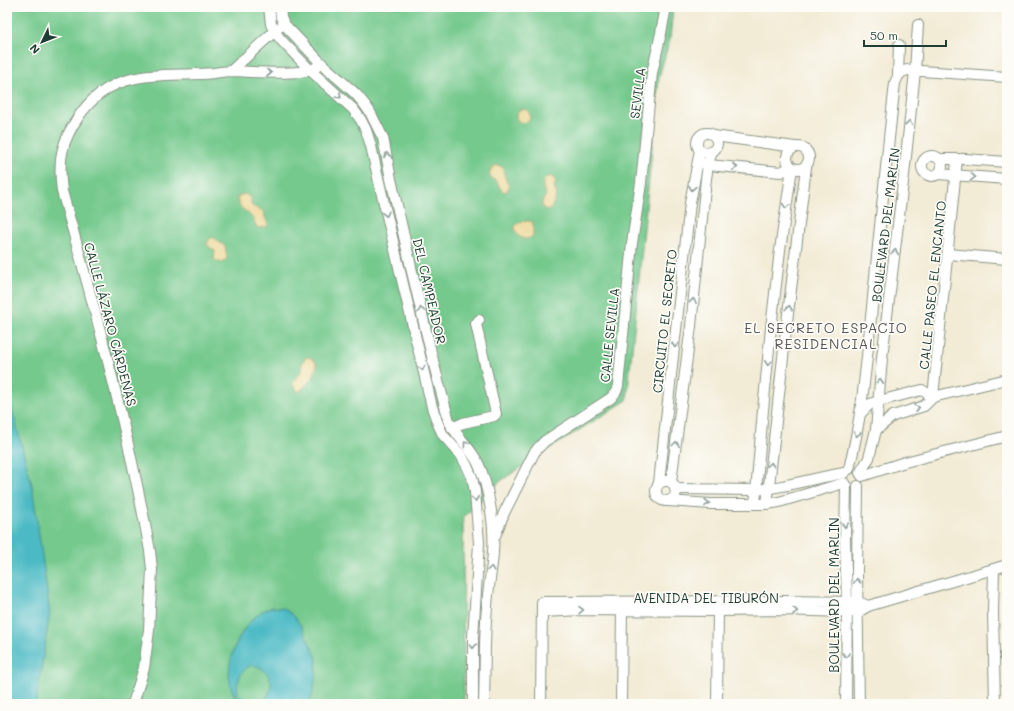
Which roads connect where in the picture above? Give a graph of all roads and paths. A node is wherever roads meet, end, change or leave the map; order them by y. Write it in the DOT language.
graph roads {
  1 [pos="269,7"];
  2 [pos="280,7"];
  3 [pos="666,7"];
  4 [pos="284,24"];
  5 [pos="918,25"];
  6 [pos="274,31"];
  7 [pos="899,45"];
  8 [pos="321,63"];
  9 [pos="310,70"];
  10 [pos="230,71"];
  11 [pos="915,71"];
  12 [pos="898,76"];
  13 [pos="1007,77"];
  14 [pos="714,136"];
  15 [pos="795,147"];
  16 [pos="700,150"];
  17 [pos="712,151"];
  18 [pos="940,159"];
  19 [pos="957,159"];
  20 [pos="697,161"];
  21 [pos="1007,162"];
  22 [pos="886,163"];
  23 [pos="708,165"];
  24 [pos="905,166"];
  25 [pos="791,167"];
  26 [pos="806,167"];
  27 [pos="938,174"];
  28 [pos="956,176"];
  29 [pos="391,179"];
  30 [pos="1007,179"];
  31 [pos="379,182"];
  32 [pos="641,183"];
  33 [pos="948,254"];
  34 [pos="1007,259"];
  35 [pos="479,320"];
  36 [pos="677,325"];
  37 [pos="691,326"];
  38 [pos="771,328"];
  39 [pos="786,330"];
  40 [pos="426,333"];
  41 [pos="415,335"];
  42 [pos="1007,379"];
  43 [pos="933,397"];
  44 [pos="879,400"];
  45 [pos="860,414"];
  46 [pos="452,428"];
  47 [pos="876,430"];
  48 [pos="1007,436"];
  49 [pos="861,474"];
  50 [pos="845,478"];
  51 [pos="659,483"];
  52 [pos="673,485"];
  53 [pos="858,486"];
  54 [pos="768,489"];
  55 [pos="756,490"];
  56 [pos="668,501"];
  57 [pos="755,504"];
  58 [pos="767,504"];
  59 [pos="491,511"];
  60 [pos="504,512"];
  61 [pos="477,517"];
  62 [pos="857,539"];
  63 [pos="845,540"];
  64 [pos="493,542"];
  65 [pos="479,543"];
  66 [pos="1007,565"];
  67 [pos="994,569"];
  68 [pos="846,602"];
  69 [pos="622,606"];
  70 [pos="718,606"];
  71 [pos="779,606"];
  72 [pos="858,607"];
  73 [pos="846,612"];
  74 [pos="133,704"];
  75 [pos="473,704"];
  76 [pos="484,704"];
  77 [pos="541,704"];
  78 [pos="621,704"];
  79 [pos="717,704"];
  80 [pos="846,704"];
  81 [pos="859,704"];
  82 [pos="995,704"];
  1 -- 6 [label="street, DEL CAMPEADOR"];
  2 -- 4 [label="street"];
  3 -- 32 [label="street, SEVILLA"];
  4 -- 6 [label="street"];
  4 -- 8 [label="street, DEL CAMPEADOR"];
  5 -- 11 [label="street, BOULEVARD DEL MARLIN"];
  6 -- 9 [label="street, DEL CAMPEADOR"];
  6 -- 10 [label="street"];
  7 -- 12 [label="street, BOULEVARD DEL MARLIN"];
  8 -- 9 [label="street, CALLE LÁZARO CÁRDENAS"];
  29 -- 8 [label="street, DEL CAMPEADOR, one-way"];
  10 -- 9 [label="street, CALLE LÁZARO CÁRDENAS, one-way"];
  9 -- 31 [label="street, DEL CAMPEADOR, one-way"];
  10 -- 74 [label="street, CALLE LÁZARO CÁRDENAS"];
  11 -- 12 [label="street"];
  11 -- 13 [label="street"];
  24 -- 11 [label="street, BOULEVARD DEL MARLIN, one-way"];
  12 -- 22 [label="street, BOULEVARD DEL MARLIN"];
  14 -- 15 [label="street"];
  14 -- 16 [label="street"];
  14 -- 17 [label="street"];
  15 -- 25 [label="street"];
  15 -- 26 [label="street"];
  16 -- 17 [label="street"];
  16 -- 20 [label="street, CIRCUITO EL SECRETO"];
  17 -- 23 [label="street, CIRCUITO EL SECRETO"];
  18 -- 19 [label="street"];
  18 -- 27 [label="street"];
  18 -- 27 [label="street"];
  19 -- 21 [label="street"];
  19 -- 28 [label="street, CALLE PASEO EL ENCANTO"];
  20 -- 23 [label="street"];
  20 -- 36 [label="street, CIRCUITO EL SECRETO, one-way"];
  22 -- 24 [label="street"];
  22 -- 45 [label="street, BOULEVARD DEL MARLIN"];
  23 -- 25 [label="street, one-way"];
  37 -- 23 [label="street, CIRCUITO EL SECRETO, one-way"];
  44 -- 24 [label="street, BOULEVARD DEL MARLIN, one-way"];
  25 -- 26 [label="street"];
  25 -- 38 [label="street, one-way"];
  39 -- 26 [label="street, one-way"];
  27 -- 28 [label="street"];
  28 -- 30 [label="street, one-way"];
  28 -- 33 [label="street, CALLE PASEO EL ENCANTO"];
  29 -- 31 [label="street"];
  40 -- 29 [label="street, DEL CAMPEADOR, one-way"];
  31 -- 41 [label="street, DEL CAMPEADOR, one-way"];
  32 -- 60 [label="street, CALLE SEVILLA"];
  33 -- 34 [label="street"];
  33 -- 43 [label="street, CALLE PASEO EL ENCANTO"];
  35 -- 46 [label="street"];
  36 -- 37 [label="street"];
  36 -- 51 [label="street, CIRCUITO EL SECRETO, one-way"];
  52 -- 37 [label="street, CIRCUITO EL SECRETO, one-way"];
  38 -- 39 [label="street"];
  38 -- 55 [label="street, one-way"];
  54 -- 39 [label="street, one-way"];
  40 -- 41 [label="street"];
  40 -- 46 [label="street, DEL CAMPEADOR"];
  41 -- 61 [label="street, DEL CAMPEADOR, one-way"];
  42 -- 43 [label="street"];
  43 -- 44 [label="street"];
  47 -- 43 [label="street, one-way"];
  44 -- 45 [label="street"];
  44 -- 47 [label="street, BOULEVARD DEL MARLIN"];
  45 -- 50 [label="street, BOULEVARD DEL MARLIN, one-way"];
  59 -- 46 [label="street, DEL CAMPEADOR, one-way"];
  47 -- 49 [label="street, BOULEVARD DEL MARLIN"];
  48 -- 49 [label="street"];
  49 -- 50 [label="street"];
  49 -- 53 [label="street"];
  50 -- 53 [label="street"];
  50 -- 54 [label="street"];
  50 -- 58 [label="street"];
  50 -- 63 [label="street, BOULEVARD DEL MARLIN, one-way"];
  51 -- 52 [label="street"];
  51 -- 56 [label="street"];
  52 -- 55 [label="street"];
  52 -- 56 [label="street"];
  53 -- 62 [label="street, BOULEVARD DEL MARLIN"];
  54 -- 55 [label="street"];
  54 -- 58 [label="street"];
  55 -- 57 [label="street"];
  56 -- 57 [label="street, one-way"];
  57 -- 58 [label="street"];
  59 -- 60 [label="street"];
  59 -- 61 [label="street"];
  59 -- 64 [label="street, DEL CAMPEADOR"];
  60 -- 64 [label="street, CALLE SEVILLA"];
  61 -- 65 [label="street, DEL CAMPEADOR"];
  62 -- 63 [label="street"];
  72 -- 62 [label="street, BOULEVARD DEL MARLIN, one-way"];
  63 -- 68 [label="street, BOULEVARD DEL MARLIN"];
  64 -- 65 [label="street"];
  76 -- 64 [label="street, DEL CAMPEADOR, one-way"];
  65 -- 75 [label="street, DEL CAMPEADOR, one-way"];
  66 -- 67 [label="street"];
  67 -- 72 [label="street"];
  67 -- 82 [label="street"];
  68 -- 71 [label="street, AVENIDA DEL TIBURÓN"];
  68 -- 72 [label="street, AVENIDA DEL TIBURÓN"];
  68 -- 73 [label="street, BOULEVARD DEL MARLIN"];
  69 -- 70 [label="street, AVENIDA DEL TIBURÓN"];
  69 -- 77 [label="street, AVENIDA DEL TIBURÓN"];
  69 -- 78 [label="street"];
  70 -- 71 [label="street, AVENIDA DEL TIBURÓN"];
  70 -- 79 [label="street"];
  71 -- 73 [label="street, AVENIDA DEL TIBURÓN, one-way"];
  72 -- 73 [label="street, AVENIDA DEL TIBURÓN"];
  72 -- 81 [label="street, BOULEVARD DEL MARLIN"];
  73 -- 80 [label="street, BOULEVARD DEL MARLIN, one-way"];
}
